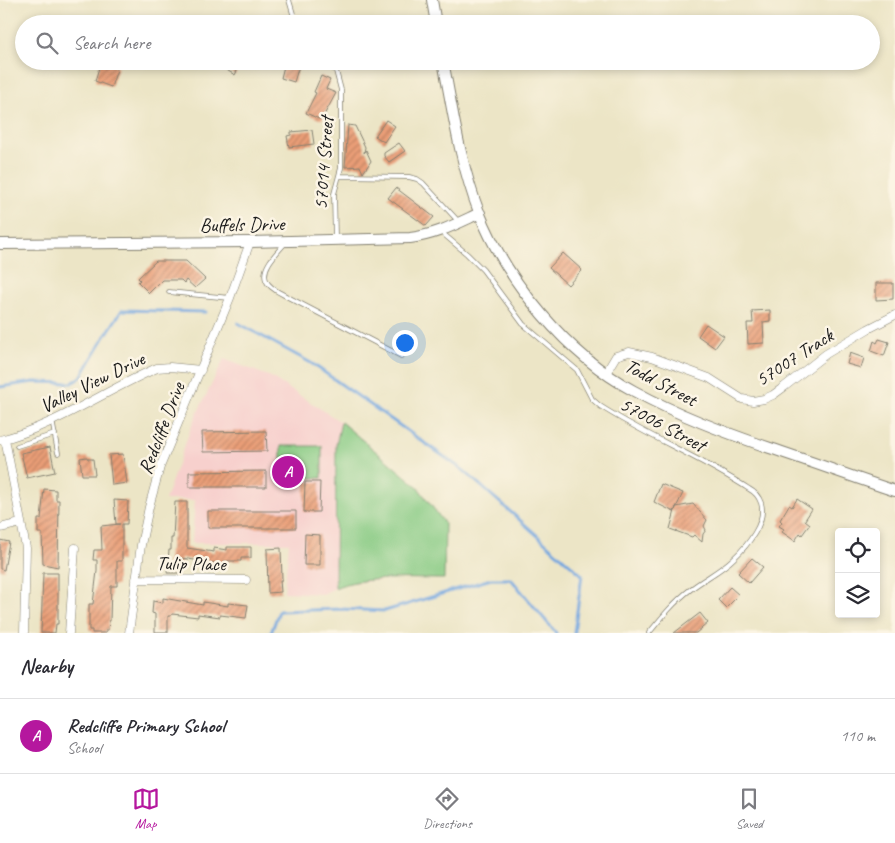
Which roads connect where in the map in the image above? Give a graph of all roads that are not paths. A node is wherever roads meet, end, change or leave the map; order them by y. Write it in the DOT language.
graph roads {
  1 [pos="289,0"];
  2 [pos="432,0"];
  3 [pos="293,15"];
  4 [pos="434,15"];
  5 [pos="335,70"];
  6 [pos="445,70"];
  7 [pos="340,176"];
  8 [pos="480,213"];
  9 [pos="460,222"];
  10 [pos="441,232"];
  11 [pos="336,240"];
  12 [pos="287,241"];
  13 [pos="250,242"];
  14 [pos="0,244"];
  15 [pos="169,292"];
  16 [pos="230,298"];
  17 [pos="895,316"];
  18 [pos="401,356"];
  19 [pos="201,370"];
  20 [pos="608,374"];
  21 [pos="52,420"];
  22 [pos="55,434"];
  23 [pos="3,440"];
  24 [pos="18,446"];
  25 [pos="58,454"];
  26 [pos="895,491"];
  27 [pos="21,523"];
  28 [pos="0,528"];
  29 [pos="75,548"];
  30 [pos="136,579"];
  31 [pos="246,580"];
  32 [pos="24,633"];
  33 [pos="69,633"];
  34 [pos="129,633"];
  35 [pos="649,633"];
  1 -- 3 [label="lane"];
  2 -- 4 [label="street"];
  5 -- 7 [label="lane, 57014 Street"];
  6 -- 8 [label="street, Todd Street"];
  7 -- 9 [label="lane"];
  7 -- 11 [label="lane, 57014 Street"];
  8 -- 9 [label="street, Buffels Drive"];
  8 -- 20 [label="street, Todd Street"];
  9 -- 10 [label="street, Buffels Drive"];
  10 -- 11 [label="street, Buffels Drive"];
  10 -- 35 [label="lane, 57006 Street"];
  11 -- 12 [label="street, Buffels Drive"];
  12 -- 13 [label="street, Buffels Drive"];
  12 -- 18 [label="lane"];
  13 -- 14 [label="street, Buffels Drive"];
  13 -- 16 [label="street, Redcliffe Drive"];
  15 -- 16 [label="lane"];
  16 -- 19 [label="street, Redcliffe Drive"];
  17 -- 20 [label="street, 57007 Track"];
  19 -- 21 [label="street, Valley View Drive"];
  19 -- 30 [label="street, Redcliffe Drive"];
  20 -- 26 [label="street, Todd Street"];
  21 -- 22 [label="lane"];
  21 -- 23 [label="street, Valley View Drive"];
  22 -- 24 [label="lane"];
  22 -- 25 [label="lane"];
  23 -- 27 [label="street"];
  27 -- 28 [label="street"];
  27 -- 32 [label="street"];
  29 -- 33 [label="street"];
  30 -- 31 [label="street, Tulip Place"];
  30 -- 34 [label="street, Redcliffe Drive"];
}
